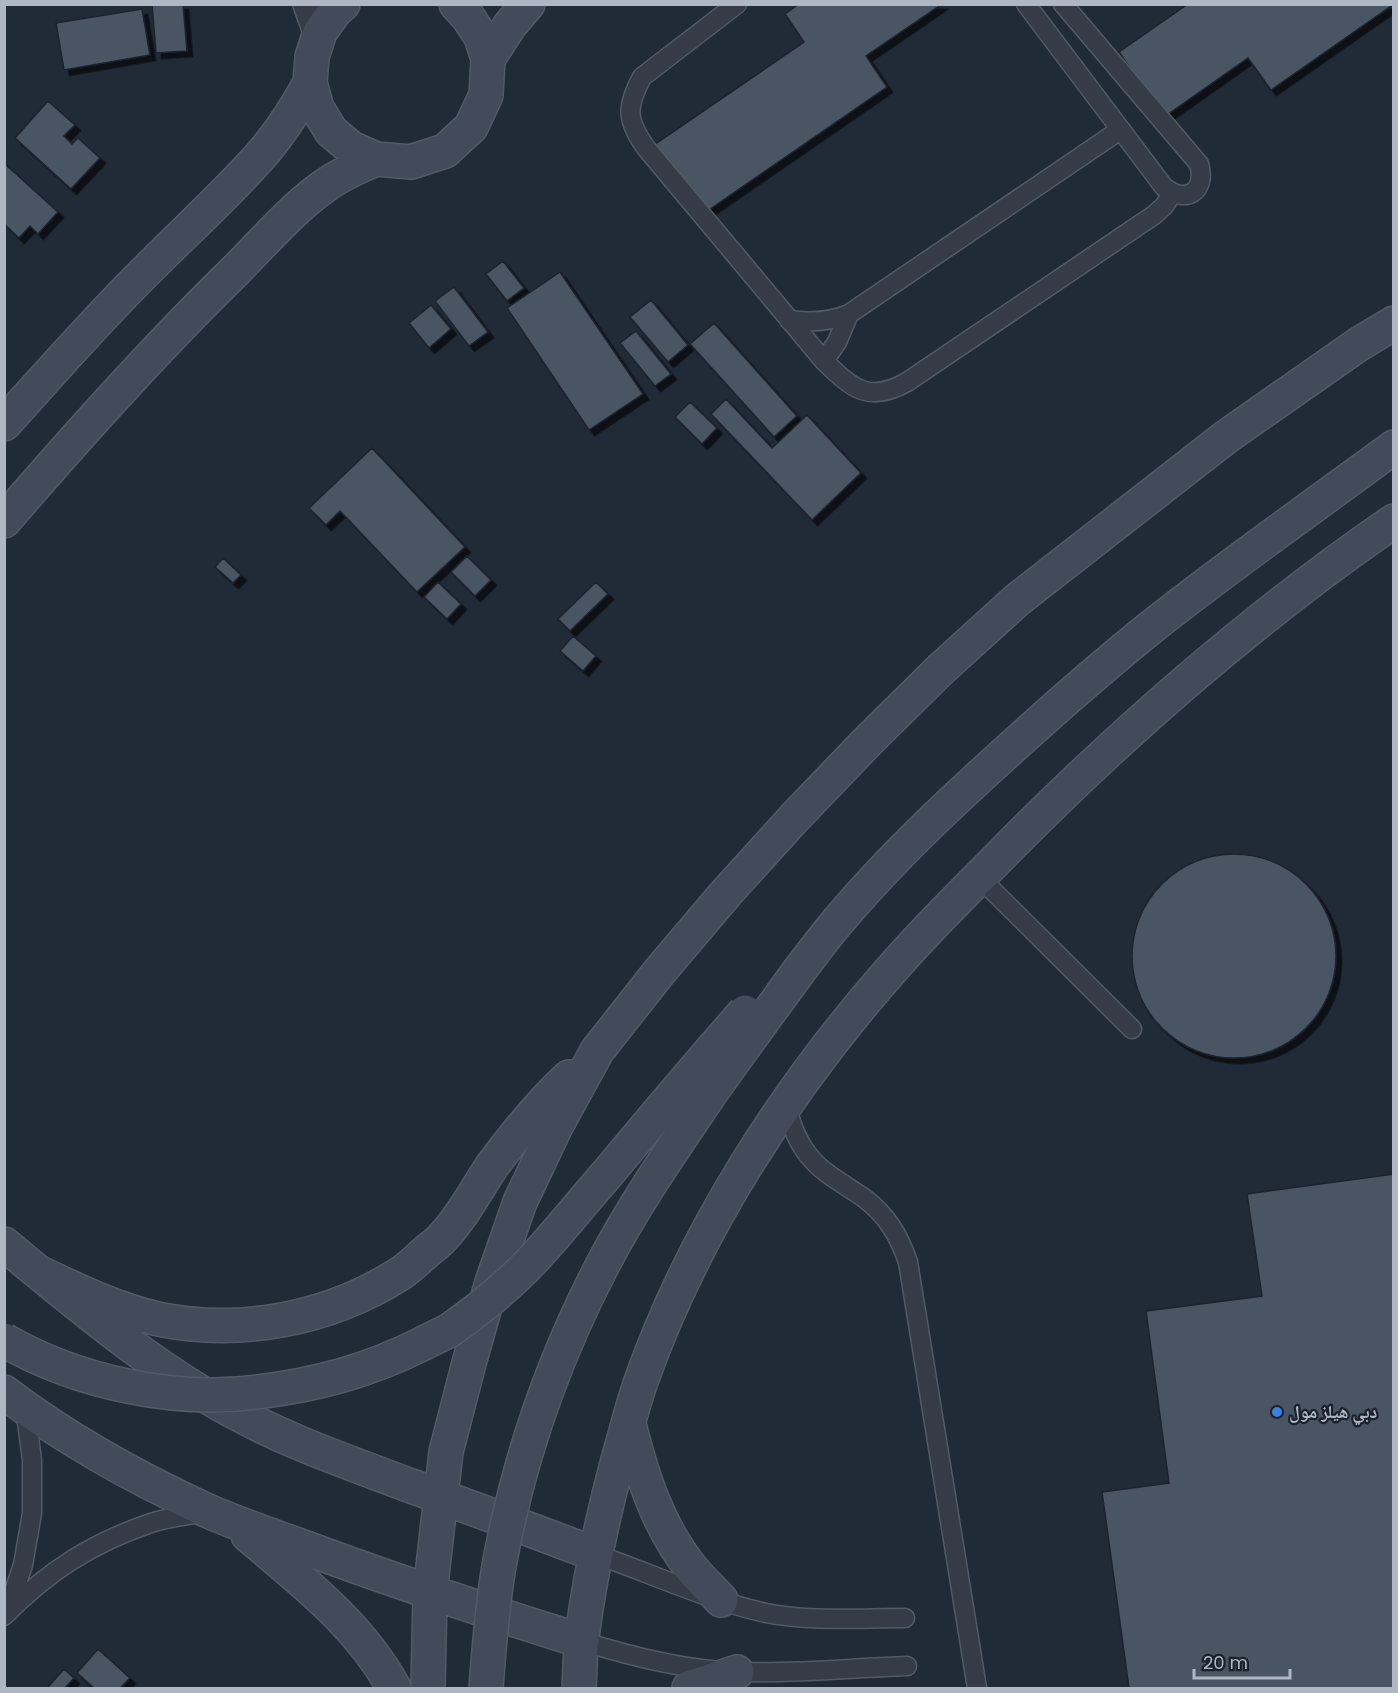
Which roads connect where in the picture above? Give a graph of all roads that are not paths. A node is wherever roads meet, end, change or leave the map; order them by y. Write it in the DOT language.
graph roads {
  1 [pos="343,4"];
  2 [pos="456,4"];
  3 [pos="528,4"];
  4 [pos="737,4"];
  5 [pos="1026,4"];
  6 [pos="1063,4"];
  7 [pos="315,18"];
  8 [pos="488,59"];
  9 [pos="310,83"];
  10 [pos="1120,130"];
  11 [pos="376,159"];
  12 [pos="1172,194"];
  13 [pos="849,314"];
  14 [pos="789,320"];
  15 [pos="1394,323"];
  16 [pos="824,361"];
  17 [pos="4,424"];
  18 [pos="1394,447"];
  19 [pos="4,521"];
  20 [pos="1390,525"];
  21 [pos="979,877"];
  22 [pos="838,921"];
  23 [pos="1131,1029"];
  24 [pos="597,1051"];
  25 [pos="786,1106"];
  26 [pos="4,1244"];
  27 [pos="40,1273"];
  28 [pos="4,1340"];
  29 [pos="15,1399"];
  30 [pos="628,1422"];
  31 [pos="441,1496"];
  32 [pos="220,1516"];
  33 [pos="596,1554"];
  34 [pos="430,1593"];
  35 [pos="721,1600"];
  36 [pos="5,1615"];
  37 [pos="905,1618"];
  38 [pos="582,1641"];
  39 [pos="907,1666"];
  40 [pos="737,1672"];
  41 [pos="394,1689"];
  42 [pos="428,1689"];
  43 [pos="486,1689"];
  44 [pos="579,1689"];
  45 [pos="689,1689"];
  46 [pos="977,1689"];
  1 -- 7 [label="main road"];
  2 -- 8 [label="main road"];
  3 -- 8 [label="main road"];
  4 -- 14 [label="lane"];
  5 -- 10 [label="lane"];
  6 -- 12 [label="lane"];
  7 -- 9 [label="main road"];
  8 -- 11 [label="main road"];
  9 -- 11 [label="main road"];
  9 -- 17 [label="main road"];
  10 -- 12 [label="lane"];
  10 -- 13 [label="lane"];
  11 -- 19 [label="main road"];
  12 -- 16 [label="lane"];
  13 -- 14 [label="lane"];
  13 -- 16 [label="lane"];
  14 -- 16 [label="lane"];
  15 -- 24 [label="main road"];
  18 -- 22 [label="main road, bridge"];
  20 -- 21 [label="main road"];
  21 -- 23 [label="lane"];
  21 -- 25 [label="main road"];
  22 -- 28 [label="main road, bridge"];
  22 -- 43 [label="main road, bridge"];
  24 -- 27 [label="main road"];
  24 -- 31 [label="main road"];
  25 -- 30 [label="main road"];
  25 -- 46 [label="lane"];
  26 -- 27 [label="main road"];
  27 -- 31 [label="main road"];
  29 -- 32 [label="main road"];
  29 -- 36 [label="lane"];
  30 -- 33 [label="main road"];
  30 -- 35 [label="main road"];
  31 -- 33 [label="main road"];
  31 -- 34 [label="main road"];
  32 -- 34 [label="main road"];
  32 -- 36 [label="lane"];
  32 -- 41 [label="main road"];
  33 -- 35 [label="lane"];
  33 -- 38 [label="main road"];
  34 -- 38 [label="main road"];
  34 -- 42 [label="main road"];
  35 -- 37 [label="lane"];
  38 -- 40 [label="lane"];
  38 -- 44 [label="main road"];
  39 -- 40 [label="lane"];
  40 -- 45 [label="main road"];
}
